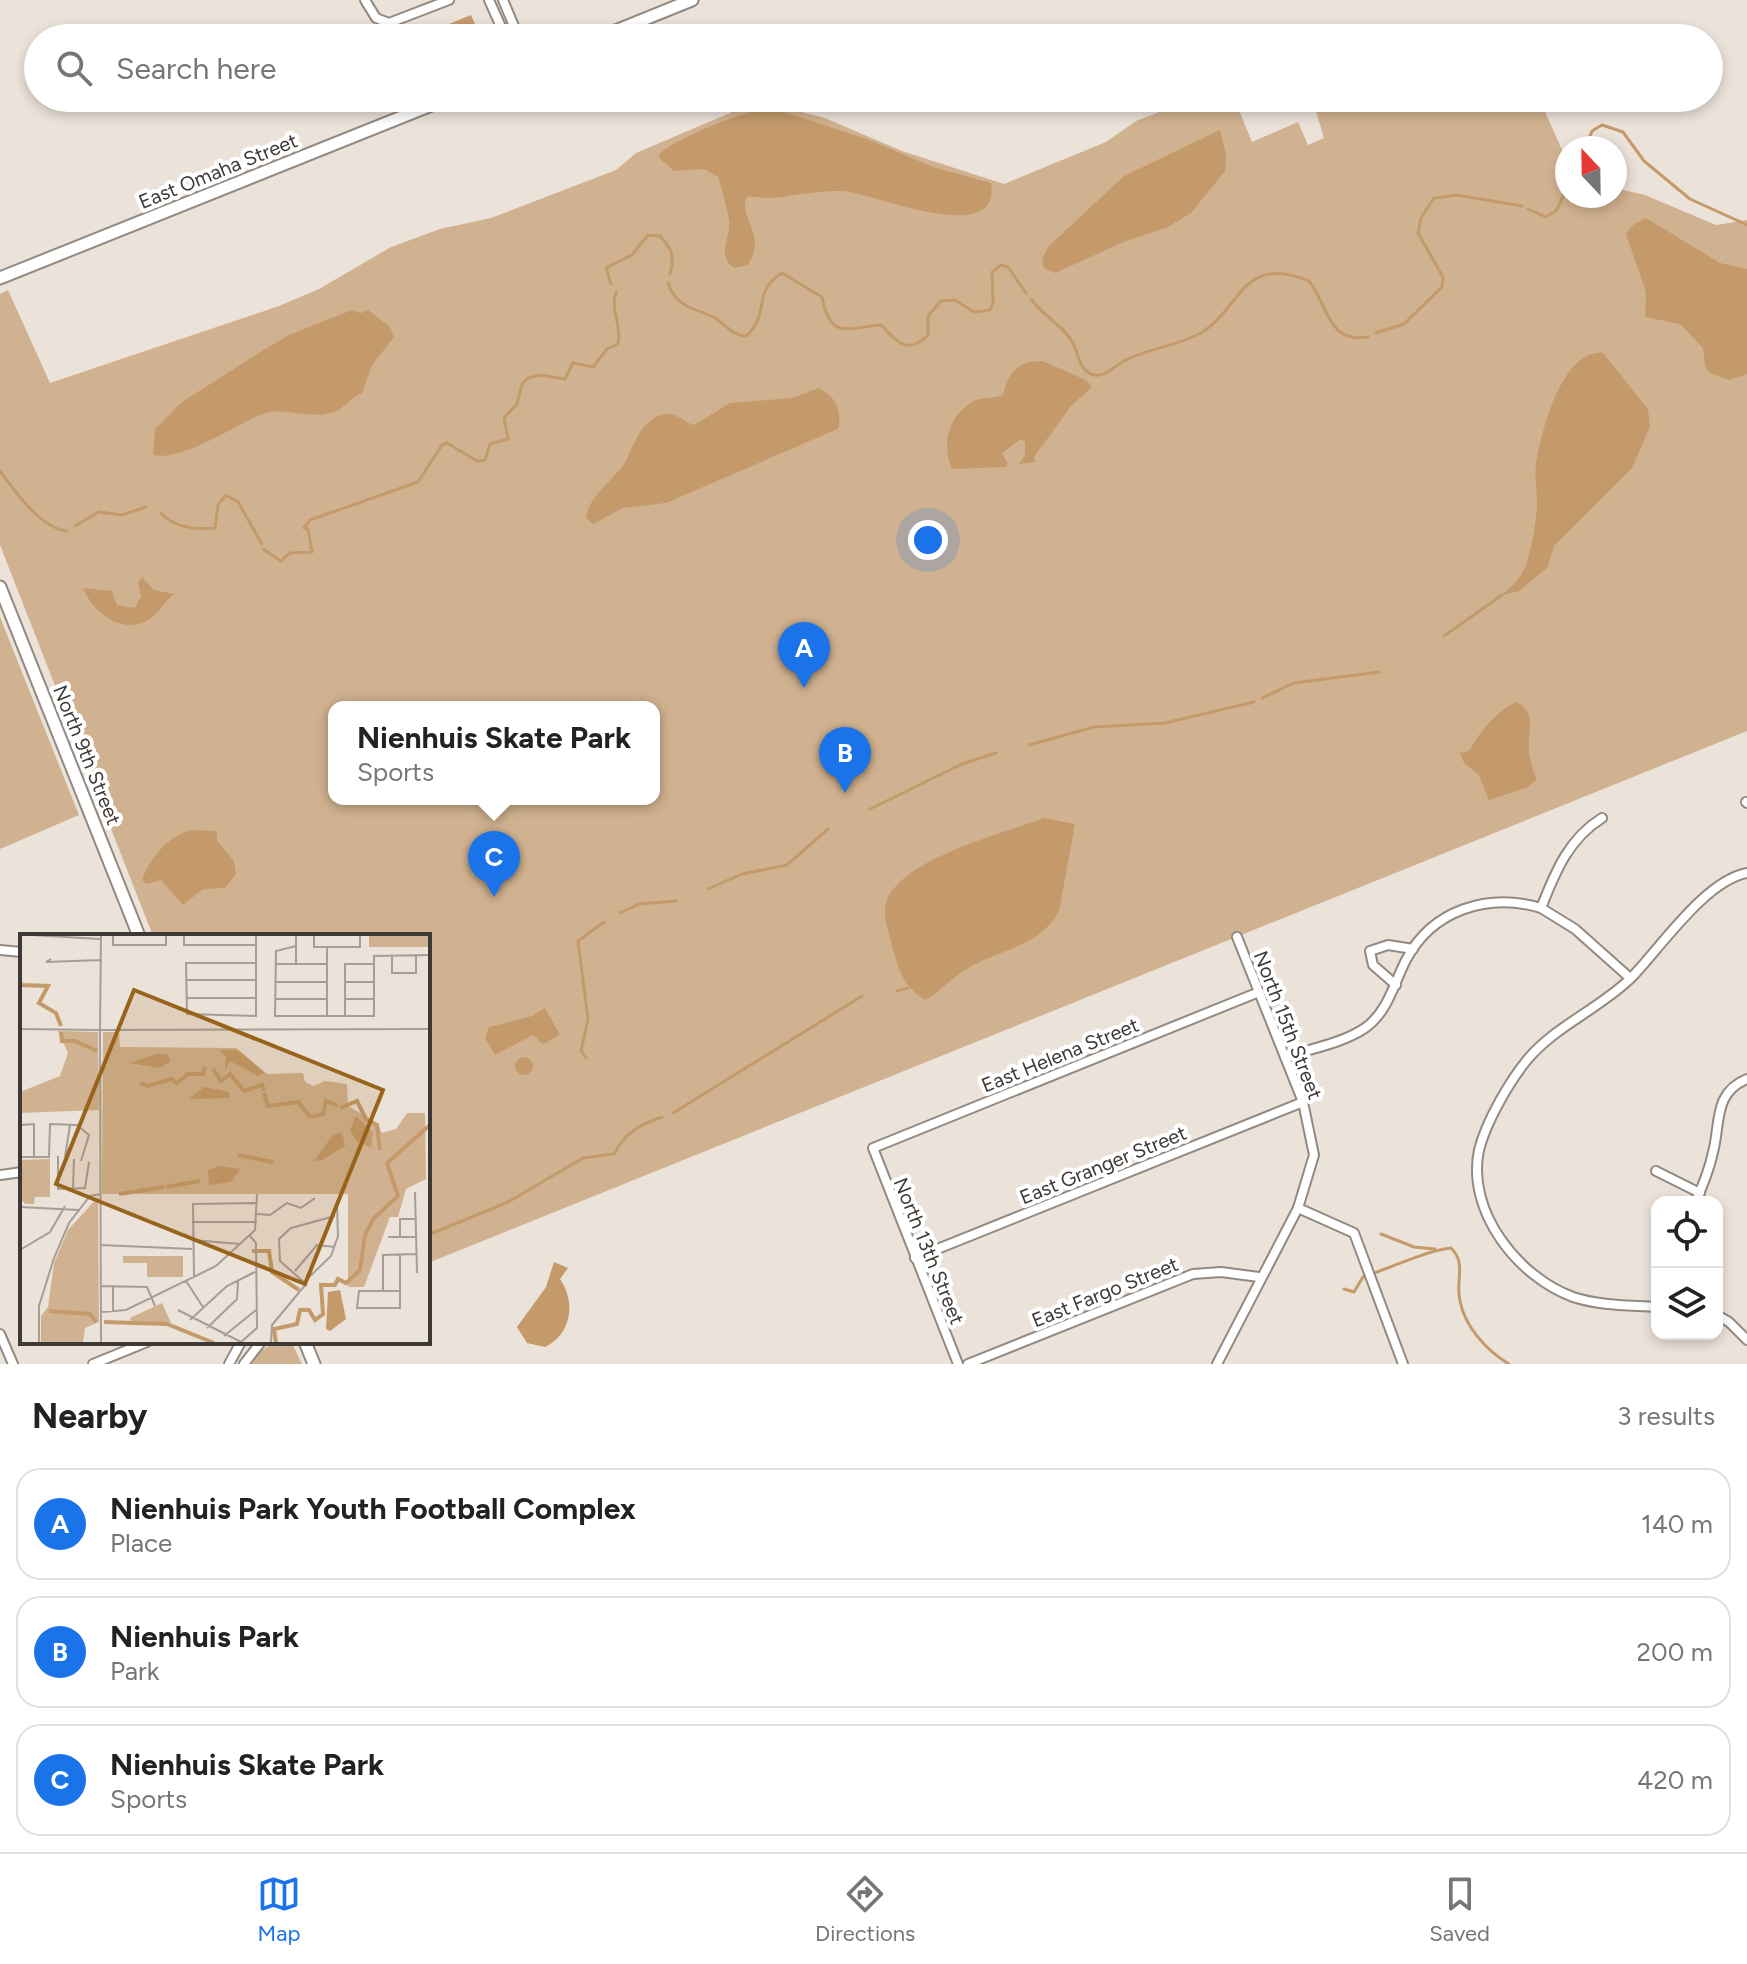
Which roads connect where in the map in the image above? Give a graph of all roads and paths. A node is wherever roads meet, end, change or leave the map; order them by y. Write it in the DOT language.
graph roads {
  1 [pos="365,0"];
  2 [pos="449,0"];
  3 [pos="489,0"];
  4 [pos="503,0"];
  5 [pos="692,0"];
  6 [pos="500,24"];
  7 [pos="513,24"];
  8 [pos="633,24"];
  9 [pos="414,112"];
  10 [pos="0,278"];
  11 [pos="0,587"];
  12 [pos="1602,818"];
  13 [pos="1747,873"];
  14 [pos="1541,908"];
  15 [pos="138,934"];
  16 [pos="1237,937"];
  17 [pos="1413,949"];
  18 [pos="0,950"];
  19 [pos="20,952"];
  20 [pos="1630,978"];
  21 [pos="1396,985"];
  22 [pos="1259,992"];
  23 [pos="1285,1057"];
  24 [pos="1747,1079"];
  25 [pos="1303,1102"];
  26 [pos="873,1148"];
  27 [pos="1656,1171"];
  28 [pos="20,1172"];
  29 [pos="0,1175"];
  30 [pos="1694,1196"];
  31 [pos="1698,1196"];
  32 [pos="1298,1208"];
  33 [pos="915,1258"];
  34 [pos="1259,1277"];
  35 [pos="1651,1307"];
  36 [pos="1723,1319"];
  37 [pos="0,1334"];
  38 [pos="1746,1335"];
  39 [pos="113,1344"];
  40 [pos="142,1344"];
  41 [pos="240,1344"];
  42 [pos="259,1344"];
  43 [pos="306,1344"];
  44 [pos="117,1354"];
  45 [pos="13,1364"];
  46 [pos="93,1364"];
  47 [pos="229,1364"];
  48 [pos="244,1364"];
  49 [pos="314,1364"];
  50 [pos="958,1364"];
  51 [pos="968,1364"];
  52 [pos="1217,1364"];
  53 [pos="1403,1364"];
  1 -- 2 [label="street"];
  3 -- 6 [label="street"];
  4 -- 7 [label="street"];
  5 -- 8 [label="street"];
  9 -- 10 [label="street, East Omaha Street"];
  11 -- 15 [label="street, North 9th Street"];
  12 -- 14 [label="street"];
  13 -- 20 [label="street"];
  14 -- 17 [label="street"];
  14 -- 20 [label="street"];
  16 -- 22 [label="street, North 15th Street"];
  17 -- 21 [label="street"];
  17 -- 21 [label="street"];
  18 -- 19 [label="street"];
  20 -- 35 [label="street"];
  21 -- 23 [label="street"];
  22 -- 23 [label="street, North 15th Street"];
  22 -- 26 [label="street, East Helena Street"];
  23 -- 25 [label="street, North 15th Street"];
  24 -- 31 [label="street"];
  25 -- 32 [label="street, North 15th Street"];
  25 -- 33 [label="street, East Granger Street"];
  26 -- 33 [label="street, North 13th Street"];
  27 -- 30 [label="street"];
  28 -- 29 [label="street"];
  32 -- 34 [label="street, North 15th Street"];
  32 -- 53 [label="street"];
  33 -- 50 [label="street, North 13th Street"];
  34 -- 51 [label="street, East Fargo Street"];
  34 -- 52 [label="street, North 15th Street"];
  36 -- 38 [label="street"];
  37 -- 45 [label="street"];
  39 -- 44 [label="street"];
  40 -- 44 [label="street"];
  41 -- 47 [label="street"];
  42 -- 48 [label="street"];
  43 -- 49 [label="street"];
  44 -- 46 [label="street"];
}
